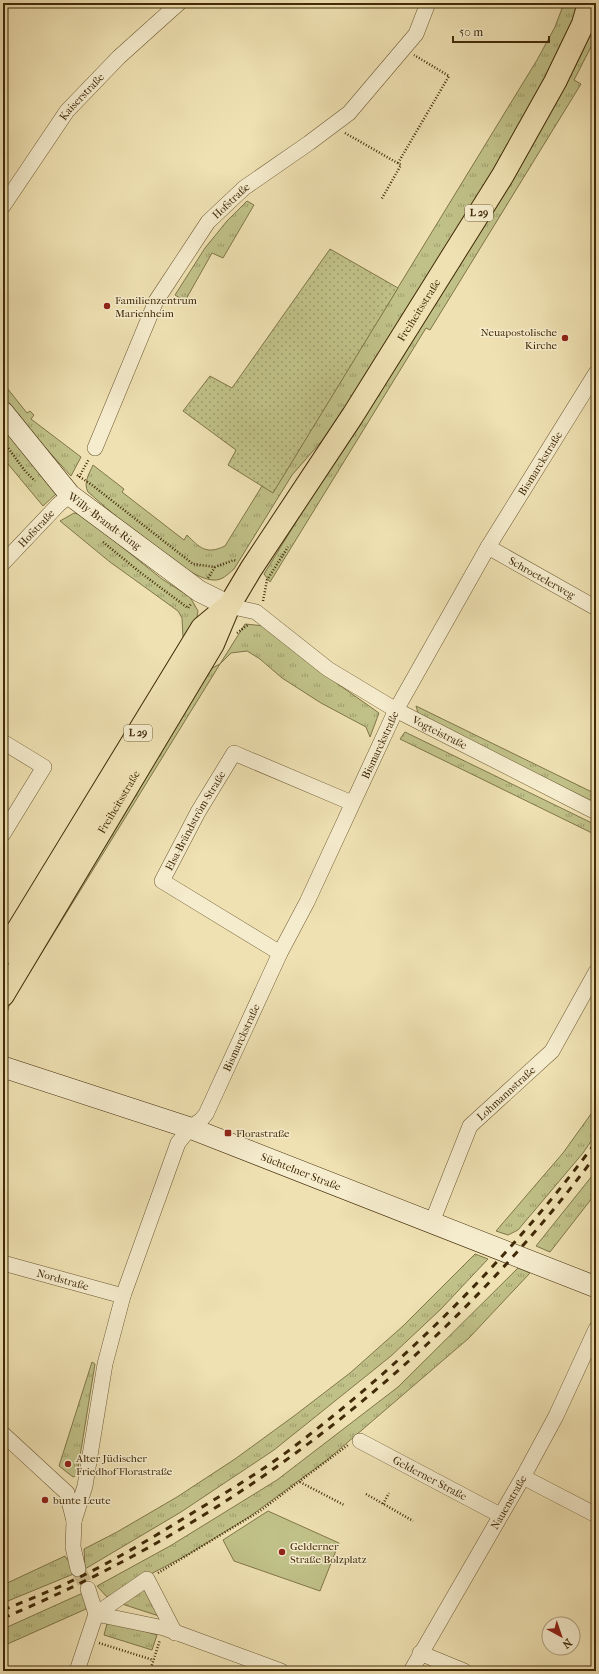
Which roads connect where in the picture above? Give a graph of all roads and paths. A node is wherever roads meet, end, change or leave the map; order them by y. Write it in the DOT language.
graph roads {
  1 [pos="179,3"];
  2 [pos="428,3"];
  3 [pos="589,3"];
  4 [pos="403,49"];
  5 [pos="333,125"];
  6 [pos="398,163"];
  7 [pos="381,200"];
  8 [pos="3,206"];
  9 [pos="596,373"];
  10 [pos="3,412"];
  11 [pos="95,448"];
  12 [pos="74,472"];
  13 [pos="74,486"];
  14 [pos="488,547"];
  15 [pos="3,563"];
  16 [pos="259,575"];
  17 [pos="229,606"];
  18 [pos="596,608"];
  19 [pos="396,710"];
  20 [pos="3,742"];
  21 [pos="352,803"];
  22 [pos="596,812"];
  23 [pos="3,834"];
  24 [pos="280,953"];
  25 [pos="3,954"];
  26 [pos="596,972"];
  27 [pos="3,996"];
  28 [pos="3,1067"];
  29 [pos="190,1128"];
  30 [pos="432,1222"];
  31 [pos="3,1263"];
  32 [pos="596,1287"];
  33 [pos="123,1296"];
  34 [pos="596,1329"];
  35 [pos="3,1434"];
  36 [pos="360,1441"];
  37 [pos="523,1477"];
  38 [pos="300,1482"];
  39 [pos="389,1493"];
  40 [pos="366,1494"];
  41 [pos="383,1504"];
  42 [pos="344,1505"];
  43 [pos="500,1515"];
  44 [pos="596,1515"];
  45 [pos="412,1520"];
  46 [pos="74,1521"];
  47 [pos="78,1569"];
  48 [pos="148,1579"];
  49 [pos="88,1589"];
  50 [pos="96,1614"];
  51 [pos="170,1631"];
  52 [pos="89,1640"];
  53 [pos="420,1653"];
  54 [pos="153,1660"];
  55 [pos="445,1668"];
  56 [pos="77,1671"];
  57 [pos="150,1671"];
  58 [pos="281,1671"];
  59 [pos="411,1671"];
  60 [pos="464,1671"];
  1 -- 8 [label="street, Kaiserstraße"];
  2 -- 4 [label="street, Hofstraße"];
  3 -- 16 [label="main road, Freiheitsstraße / L 29"];
  4 -- 5 [label="street, Hofstraße"];
  4 -- 6 [label="path"];
  5 -- 6 [label="path"];
  5 -- 11 [label="street, Hofstraße"];
  6 -- 7 [label="path"];
  9 -- 14 [label="street, Bismarckstraße"];
  10 -- 13 [label="main road, Willy-Brandt-Ring"];
  11 -- 13 [label="path"];
  12 -- 13 [label="path"];
  13 -- 15 [label="street, Hofstraße"];
  13 -- 16 [label="path"];
  13 -- 17 [label="main road, Willy-Brandt-Ring"];
  14 -- 18 [label="street, Schroetelerweg"];
  14 -- 19 [label="street, Bismarckstraße"];
  16 -- 17 [label="main road, Freiheitsstraße / L 29"];
  17 -- 19 [label="street, Vogteistraße"];
  17 -- 25 [label="main road, Freiheitsstraße / L 29"];
  17 -- 27 [label="main road, Freiheitsstraße / L 29"];
  19 -- 21 [label="street, Bismarckstraße"];
  19 -- 22 [label="street, Vogteistraße"];
  20 -- 23 [label="street"];
  21 -- 24 [label="street, Bismarckstraße"];
  21 -- 24 [label="street, Elsa-Brändström-Straße"];
  24 -- 29 [label="street, Bismarckstraße"];
  26 -- 30 [label="street, Lohmannstraße"];
  28 -- 29 [label="main road, Süchtelner Straße"];
  29 -- 30 [label="main road, Süchtelner Straße"];
  29 -- 33 [label="street"];
  30 -- 32 [label="main road, Süchtelner Straße"];
  31 -- 33 [label="street, Nordstraße"];
  33 -- 46 [label="street"];
  34 -- 37 [label="street, Nauenstraße"];
  35 -- 46 [label="street"];
  36 -- 38 [label="path"];
  36 -- 43 [label="street, Gelderner Straße"];
  37 -- 43 [label="street, Nauenstraße"];
  37 -- 44 [label="street"];
  38 -- 42 [label="path"];
  38 -- 48 [label="path"];
  39 -- 41 [label="path"];
  40 -- 41 [label="path"];
  41 -- 45 [label="path"];
  43 -- 53 [label="street, Nauenstraße"];
  46 -- 47 [label="street"];
  48 -- 50 [label="street"];
  48 -- 51 [label="street"];
  49 -- 50 [label="street"];
  50 -- 51 [label="street"];
  50 -- 52 [label="street"];
  51 -- 54 [label="path"];
  51 -- 58 [label="street"];
  52 -- 54 [label="path"];
  52 -- 56 [label="street"];
  53 -- 55 [label="street"];
  53 -- 59 [label="street, Nauenstraße"];
  54 -- 57 [label="path"];
  55 -- 60 [label="street"];
}
